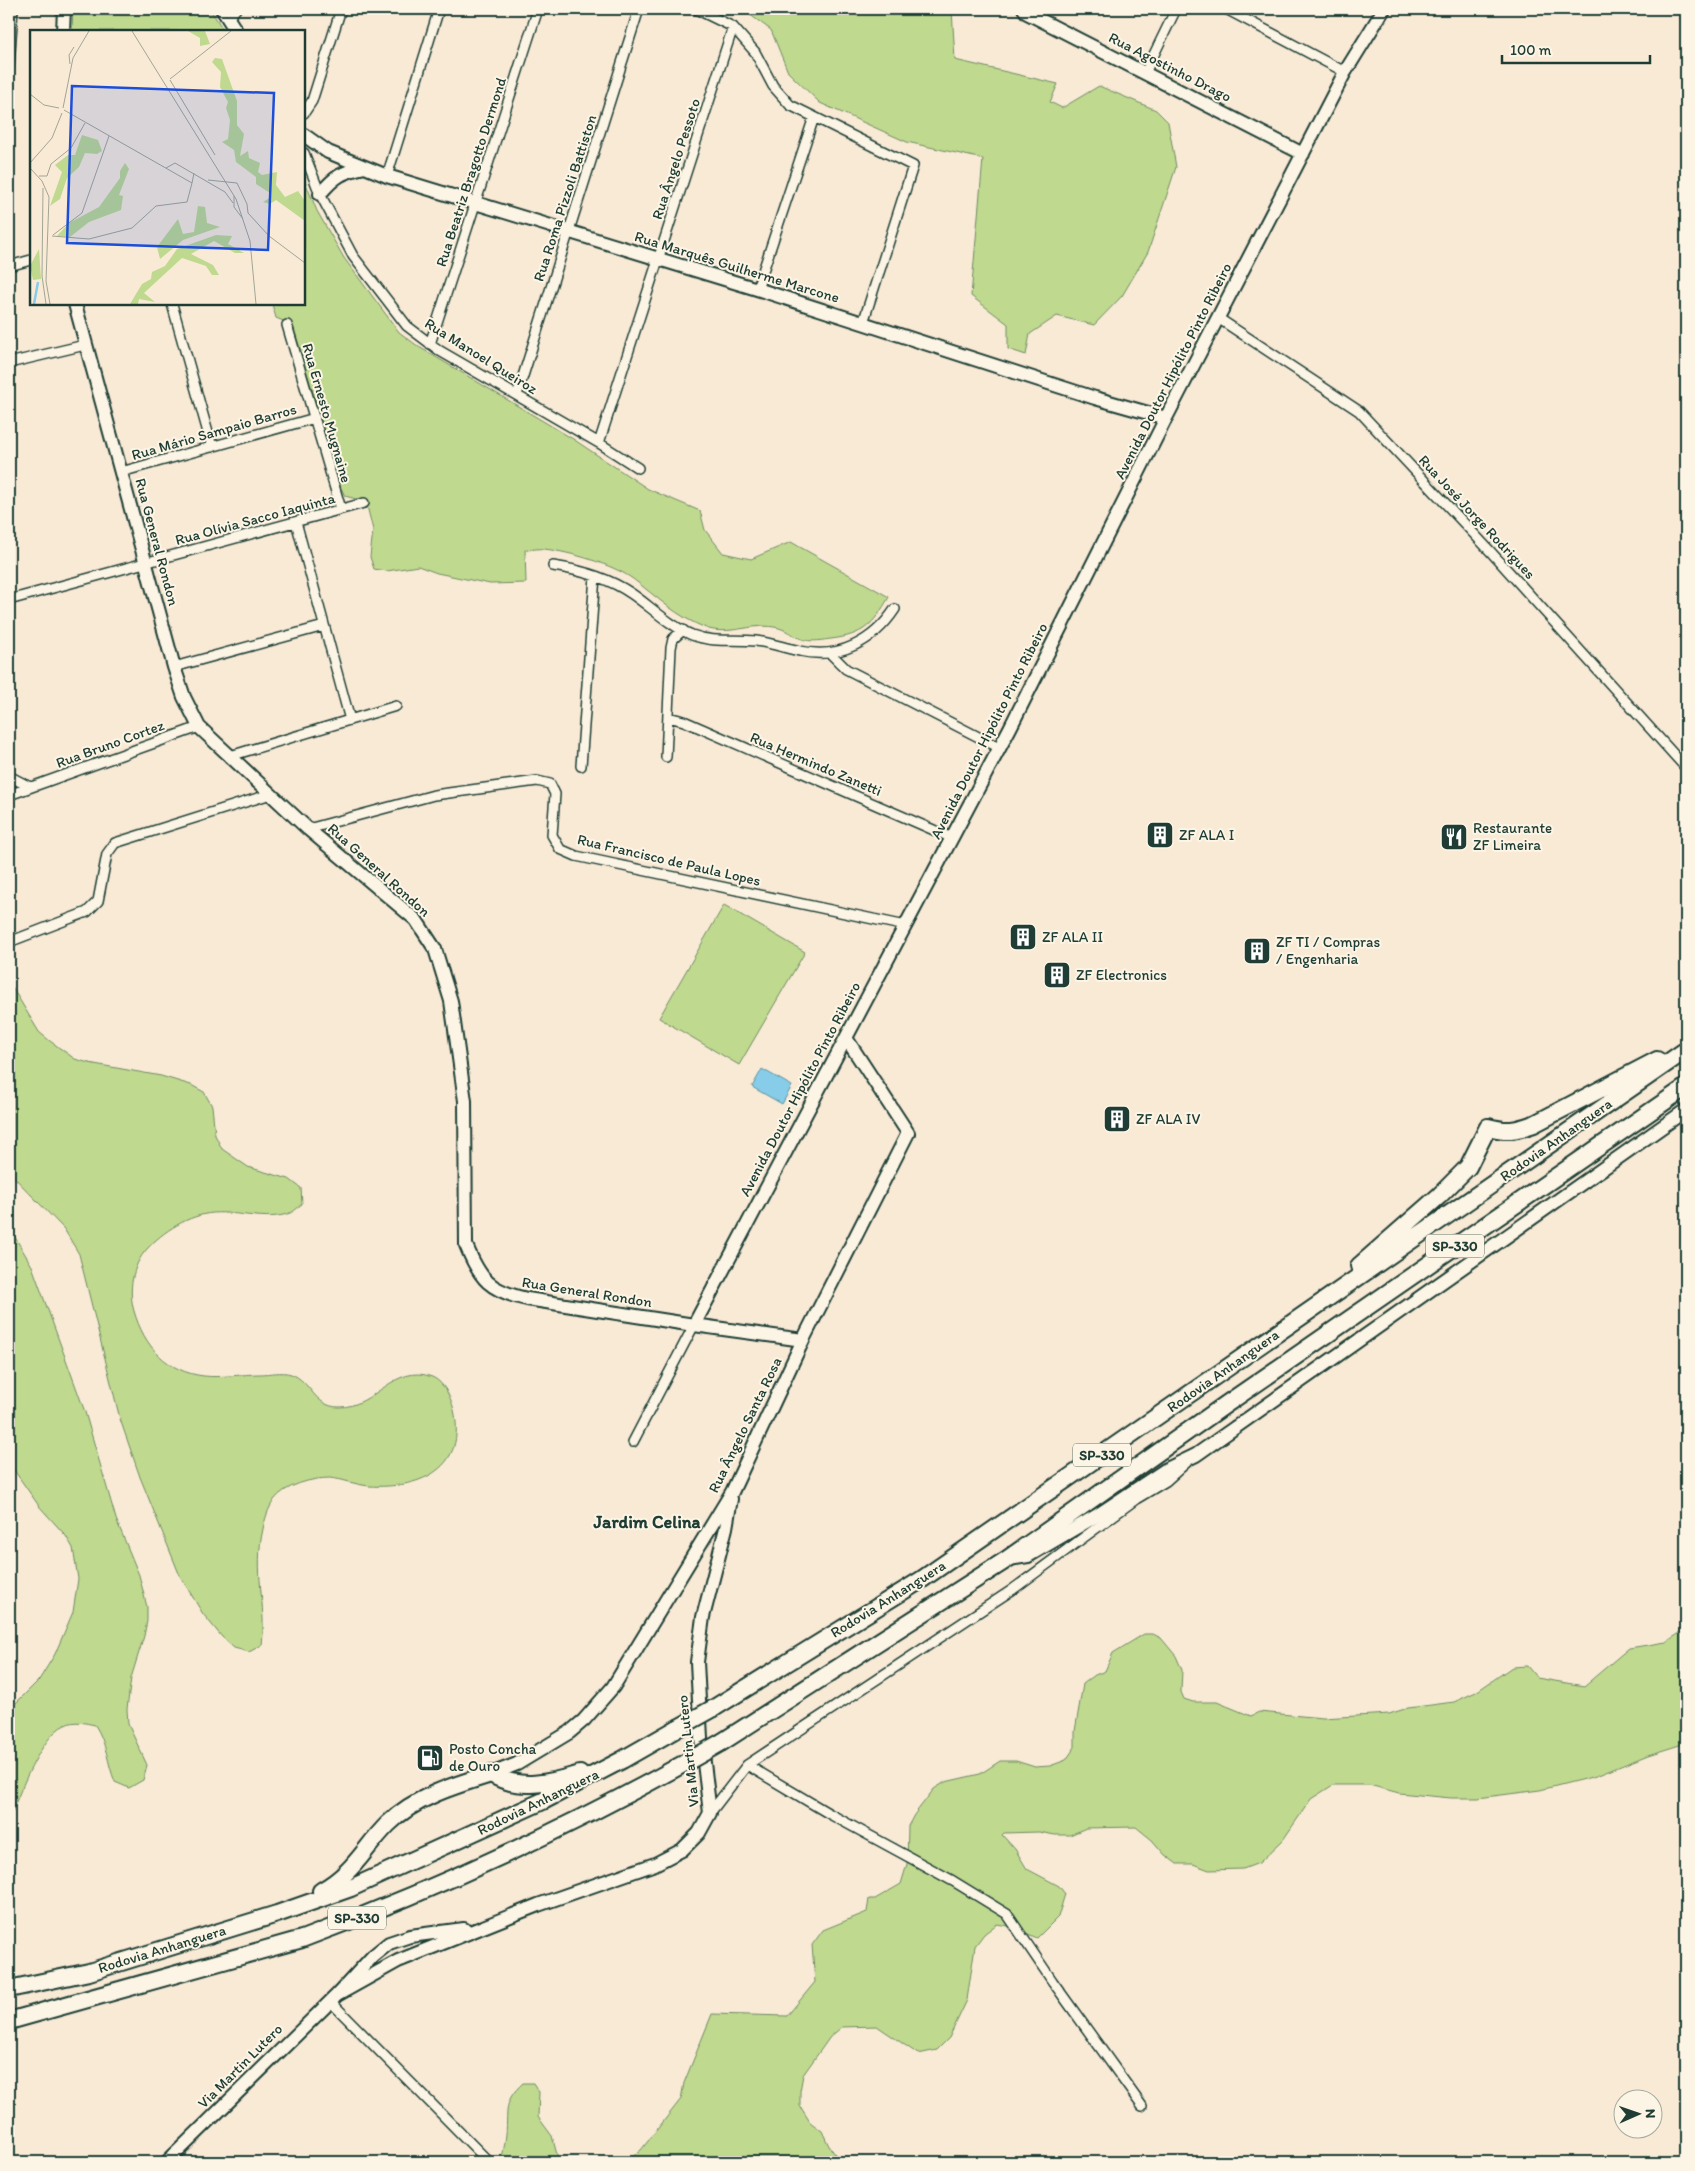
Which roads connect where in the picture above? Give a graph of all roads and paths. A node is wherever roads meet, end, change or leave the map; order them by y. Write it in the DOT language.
graph roads {
  1 [pos="13,9"];
  2 [pos="64,9"];
  3 [pos="341,9"];
  4 [pos="440,9"];
  5 [pos="538,9"];
  6 [pos="640,9"];
  7 [pos="696,9"];
  8 [pos="1024,9"];
  9 [pos="1176,9"];
  10 [pos="1226,9"];
  11 [pos="1377,9"];
  12 [pos="1384,9"];
  13 [pos="228,12"];
  14 [pos="733,27"];
  15 [pos="63,30"];
  16 [pos="236,30"];
  17 [pos="1368,32"];
  18 [pos="9,56"];
  19 [pos="9,66"];
  20 [pos="1345,72"];
  21 [pos="1145,73"];
  22 [pos="305,112"];
  23 [pos="814,117"];
  24 [pos="305,136"];
  25 [pos="1303,154"];
  26 [pos="305,156"];
  27 [pos="365,167"];
  28 [pos="388,176"];
  29 [pos="320,194"];
  30 [pos="475,203"];
  31 [pos="569,232"];
  32 [pos="658,259"];
  33 [pos="30,260"];
  34 [pos="9,266"];
  35 [pos="757,290"];
  36 [pos="75,305"];
  37 [pos="172,305"];
  38 [pos="1218,318"];
  39 [pos="863,323"];
  40 [pos="287,325"];
  41 [pos="430,344"];
  42 [pos="86,345"];
  43 [pos="9,363"];
  44 [pos="517,395"];
  45 [pos="315,418"];
  46 [pos="1166,418"];
  47 [pos="599,442"];
  48 [pos="212,447"];
  49 [pos="638,468"];
  50 [pos="121,472"];
  51 [pos="364,503"];
  52 [pos="341,509"];
  53 [pos="296,522"];
  54 [pos="146,563"];
  55 [pos="553,566"];
  56 [pos="595,576"];
  57 [pos="9,600"];
  58 [pos="895,609"];
  59 [pos="324,626"];
  60 [pos="682,630"];
  61 [pos="830,652"];
  62 [pos="174,667"];
  63 [pos="396,706"];
  64 [pos="668,717"];
  65 [pos="350,720"];
  66 [pos="199,727"];
  67 [pos="1000,748"];
  68 [pos="230,756"];
  69 [pos="666,757"];
  70 [pos="581,766"];
  71 [pos="1686,768"];
  72 [pos="9,776"];
  73 [pos="30,787"];
  74 [pos="271,794"];
  75 [pos="9,795"];
  76 [pos="308,829"];
  77 [pos="952,838"];
  78 [pos="906,926"];
  79 [pos="9,942"];
  80 [pos="846,1038"];
  81 [pos="1686,1046"];
  82 [pos="1686,1050"];
  83 [pos="1682,1091"];
  84 [pos="1686,1110"];
  85 [pos="1300,1318"];
  86 [pos="694,1326"];
  87 [pos="803,1340"];
  88 [pos="633,1442"];
  89 [pos="1196,1455"];
  90 [pos="732,1492"];
  91 [pos="1006,1560"];
  92 [pos="622,1760"];
  93 [pos="747,1765"];
  94 [pos="491,1774"];
  95 [pos="710,1814"];
  96 [pos="277,1914"];
  97 [pos="486,1926"];
  98 [pos="394,1941"];
  99 [pos="401,1959"];
  100 [pos="9,1989"];
  101 [pos="333,1998"];
  102 [pos="9,2021"];
  103 [pos="1142,2106"];
  104 [pos="167,2162"];
  105 [pos="489,2162"];
  1 -- 18 [label="street"];
  2 -- 15 [label="street"];
  3 -- 22 [label="street"];
  4 -- 28 [label="street"];
  5 -- 30 [label="street, Rua Beatriz Bragotto Dermond"];
  6 -- 31 [label="street, Rua Roma Pizzoli Battiston"];
  7 -- 14 [label="street"];
  8 -- 21 [label="street, Rua Agostinho Drago"];
  9 -- 21 [label="street"];
  10 -- 20 [label="street"];
  11 -- 17 [label="street, Avenida Doutor Hipólito Pinto Ribeiro"];
  12 -- 17 [label="street, Avenida Doutor Hipólito Pinto Ribeiro"];
  13 -- 16 [label="street"];
  14 -- 23 [label="street"];
  14 -- 32 [label="street, Rua Ângelo Pessoto"];
  17 -- 20 [label="street, Avenida Doutor Hipólito Pinto Ribeiro"];
  18 -- 19 [label="street"];
  20 -- 25 [label="street, Avenida Doutor Hipólito Pinto Ribeiro"];
  21 -- 25 [label="street, Rua Agostinho Drago"];
  23 -- 35 [label="street"];
  23 -- 39 [label="street"];
  24 -- 27 [label="street, Rua Marquês Guilherme Marcone"];
  25 -- 38 [label="street, Avenida Doutor Hipólito Pinto Ribeiro"];
  26 -- 29 [label="street, Rua Manoel Queiroz"];
  27 -- 28 [label="street, Rua Marquês Guilherme Marcone"];
  27 -- 29 [label="street"];
  28 -- 30 [label="street, Rua Marquês Guilherme Marcone"];
  29 -- 41 [label="street, Rua Manoel Queiroz"];
  30 -- 31 [label="street, Rua Marquês Guilherme Marcone"];
  30 -- 41 [label="street, Rua Beatriz Bragotto Dermond"];
  31 -- 32 [label="street, Rua Marquês Guilherme Marcone"];
  31 -- 44 [label="street, Rua Roma Pizzoli Battiston"];
  32 -- 35 [label="street, Rua Marquês Guilherme Marcone"];
  32 -- 47 [label="street, Rua Ângelo Pessoto"];
  33 -- 34 [label="street"];
  35 -- 39 [label="street, Rua Marquês Guilherme Marcone"];
  36 -- 42 [label="street, Rua General Rondon"];
  37 -- 48 [label="street"];
  38 -- 46 [label="street, Avenida Doutor Hipólito Pinto Ribeiro"];
  38 -- 71 [label="street, Rua José Jorge Rodrigues"];
  39 -- 46 [label="street, Rua Marquês Guilherme Marcone"];
  40 -- 45 [label="street, Rua Ernesto Mugnaine"];
  41 -- 44 [label="street, Rua Manoel Queiroz"];
  42 -- 43 [label="street"];
  42 -- 50 [label="street, Rua General Rondon"];
  44 -- 47 [label="street, Rua Manoel Queiroz"];
  45 -- 48 [label="street, Rua Mário Sampaio Barros"];
  45 -- 52 [label="street, Rua Ernesto Mugnaine"];
  46 -- 67 [label="street, Avenida Doutor Hipólito Pinto Ribeiro"];
  47 -- 49 [label="street, Rua Manoel Queiroz"];
  48 -- 50 [label="street, Rua Mário Sampaio Barros"];
  50 -- 54 [label="street, Rua General Rondon"];
  51 -- 52 [label="street, Rua Olívia Sacco Iaquinta"];
  52 -- 53 [label="street, Rua Olívia Sacco Iaquinta"];
  53 -- 54 [label="street, Rua Olívia Sacco Iaquinta"];
  53 -- 59 [label="street"];
  54 -- 57 [label="street, Rua Olívia Sacco Iaquinta"];
  54 -- 62 [label="street, Rua General Rondon"];
  55 -- 56 [label="street"];
  56 -- 60 [label="street"];
  56 -- 70 [label="street"];
  58 -- 61 [label="street"];
  59 -- 62 [label="street"];
  59 -- 65 [label="street"];
  60 -- 61 [label="street"];
  60 -- 64 [label="street"];
  61 -- 67 [label="street"];
  62 -- 66 [label="street, Rua General Rondon"];
  63 -- 65 [label="street"];
  64 -- 69 [label="street"];
  64 -- 77 [label="street, Rua Hermindo Zanetti"];
  65 -- 68 [label="street"];
  66 -- 68 [label="street, Rua General Rondon"];
  66 -- 73 [label="street, Rua Bruno Cortez"];
  67 -- 77 [label="street, Avenida Doutor Hipólito Pinto Ribeiro"];
  68 -- 74 [label="street, Rua General Rondon"];
  72 -- 73 [label="street"];
  73 -- 75 [label="street, Rua Bruno Cortez"];
  74 -- 76 [label="street, Rua General Rondon"];
  74 -- 79 [label="street"];
  76 -- 78 [label="street, Rua Francisco de Paula Lopes"];
  76 -- 86 [label="street, Rua General Rondon"];
  77 -- 78 [label="street, Avenida Doutor Hipólito Pinto Ribeiro"];
  78 -- 80 [label="street, Avenida Doutor Hipólito Pinto Ribeiro"];
  80 -- 86 [label="street, Avenida Doutor Hipólito Pinto Ribeiro"];
  80 -- 87 [label="street, Rua Ângelo Santa Rosa"];
  81 -- 85 [label="highway"];
  82 -- 85 [label="highway, Rodovia Anhanguera / SP-330"];
  83 -- 91 [label="highway, Rodovia Anhanguera / SP-330"];
  84 -- 89 [label="street"];
  85 -- 92 [label="highway, Rodovia Anhanguera / SP-330, bridge"];
  86 -- 87 [label="street, Rua General Rondon"];
  86 -- 88 [label="street, Avenida Doutor Hipólito Pinto Ribeiro"];
  87 -- 90 [label="street, Rua Ângelo Santa Rosa"];
  89 -- 91 [label="street"];
  89 -- 93 [label="street"];
  90 -- 94 [label="street, Rua Ângelo Santa Rosa"];
  90 -- 95 [label="street, Via Martin Lutero"];
  91 -- 102 [label="highway, Rodovia Anhanguera / SP-330, bridge"];
  92 -- 94 [label="highway"];
  92 -- 96 [label="highway, Rodovia Anhanguera / SP-330"];
  93 -- 95 [label="street"];
  93 -- 103 [label="street"];
  94 -- 96 [label="highway"];
  95 -- 97 [label="street, Via Martin Lutero"];
  96 -- 100 [label="highway, Rodovia Anhanguera / SP-330"];
  97 -- 98 [label="street, Via Martin Lutero"];
  97 -- 99 [label="street, Via Martin Lutero"];
  98 -- 99 [label="street"];
  98 -- 101 [label="street, Via Martin Lutero"];
  99 -- 101 [label="street, Via Martin Lutero"];
  101 -- 104 [label="street, Via Martin Lutero"];
  101 -- 105 [label="street"];
}
